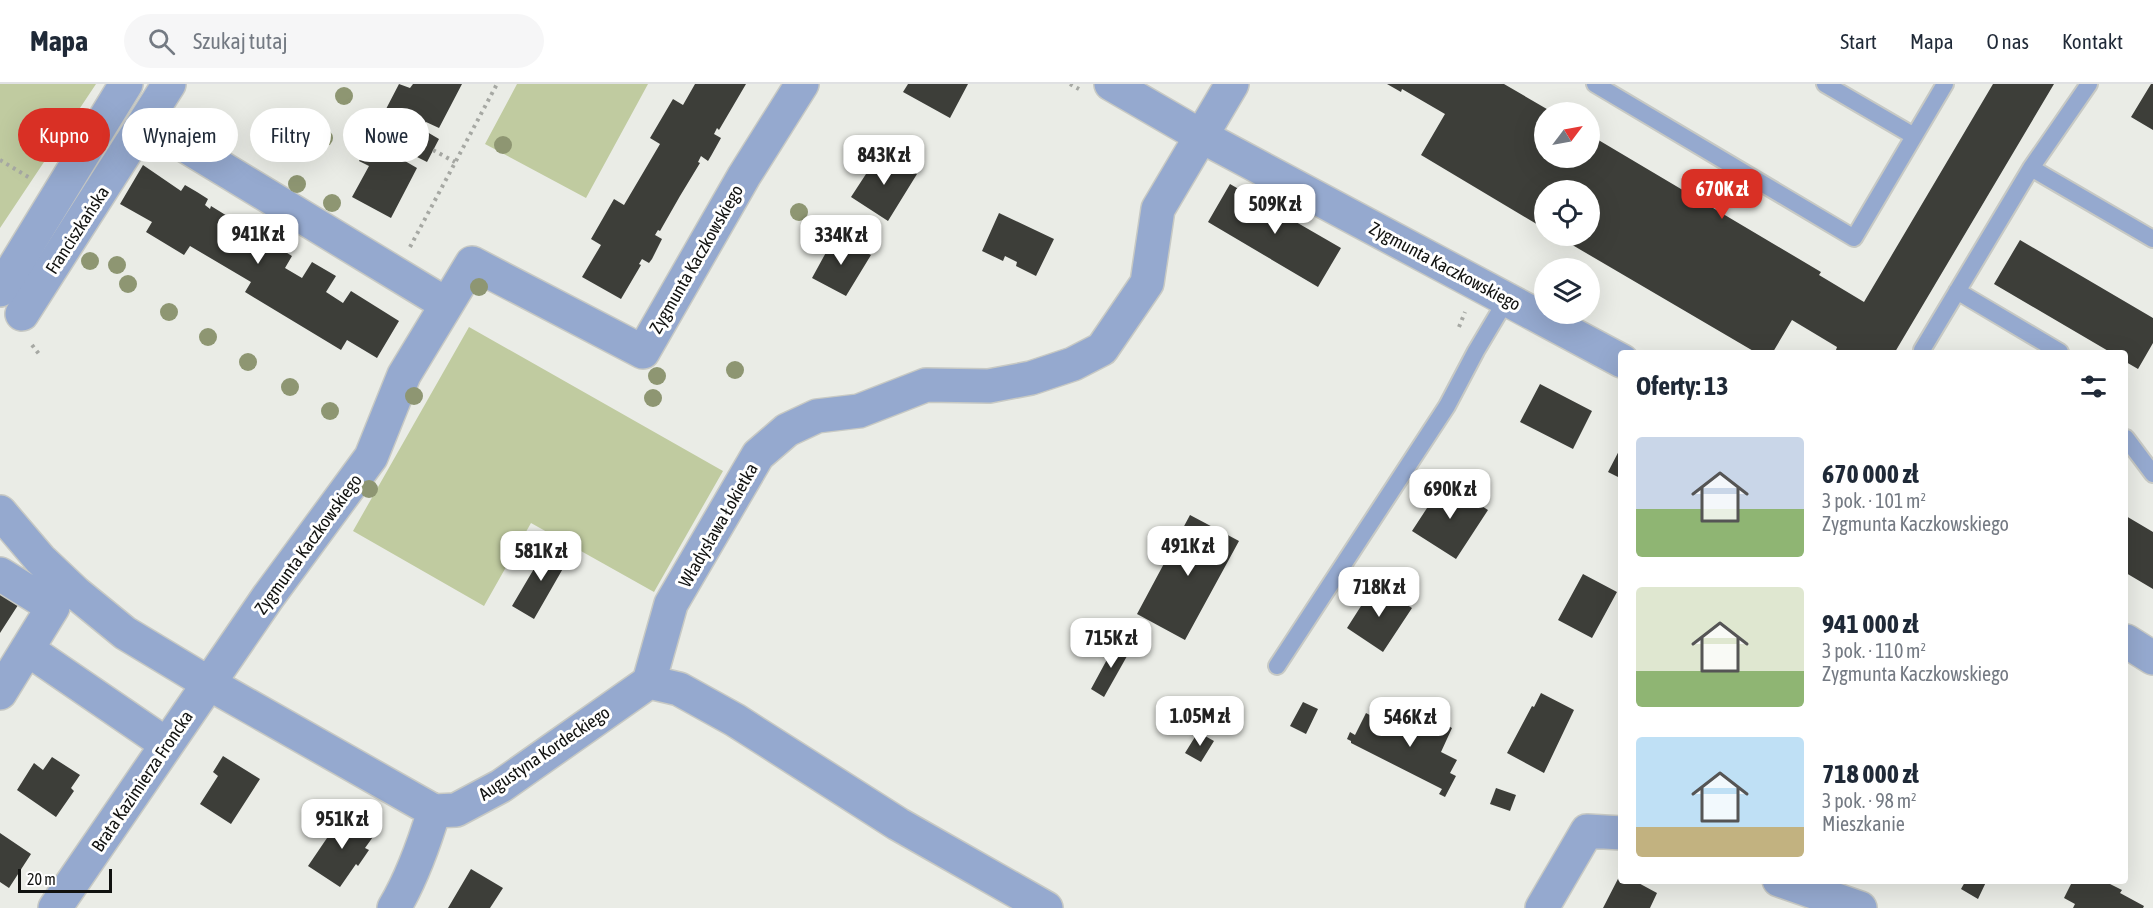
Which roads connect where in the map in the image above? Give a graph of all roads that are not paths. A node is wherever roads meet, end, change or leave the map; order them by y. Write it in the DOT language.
graph roads {
  1 [pos="126,84"];
  2 [pos="169,84"];
  3 [pos="802,84"];
  4 [pos="1111,84"];
  5 [pos="1232,84"];
  6 [pos="1595,84"];
  7 [pos="1826,84"];
  8 [pos="1945,84"];
  9 [pos="2089,84"];
  10 [pos="154,108"];
  11 [pos="110,111"];
  12 [pos="1201,136"];
  13 [pos="1914,136"];
  14 [pos="122,159"];
  15 [pos="79,162"];
  16 [pos="192,162"];
  17 [pos="2031,168"];
  18 [pos="2153,239"];
  19 [pos="0,290"];
  20 [pos="1956,291"];
  21 [pos="1507,299"];
  22 [pos="446,304"];
  23 [pos="22,314"];
  24 [pos="1922,350"];
  25 [pos="2057,350"];
  26 [pos="1618,359"];
  27 [pos="2128,441"];
  28 [pos="2153,474"];
  29 [pos="0,512"];
  30 [pos="0,573"];
  31 [pos="2128,642"];
  32 [pos="27,649"];
  33 [pos="2153,658"];
  34 [pos="1277,666"];
  35 [pos="649,682"];
  36 [pos="208,683"];
  37 [pos="0,693"];
  38 [pos="166,744"];
  39 [pos="434,811"];
  40 [pos="1618,833"];
  41 [pos="1791,884"];
  42 [pos="55,908"];
  43 [pos="394,908"];
  44 [pos="1046,908"];
  45 [pos="1542,908"];
  46 [pos="1860,908"];
  1 -- 11 [label="street, Franciszkańska"];
  2 -- 10 [label="street, Franciszkańska"];
  3 -- 22 [label="street, Zygmunta Kaczkowskiego"];
  4 -- 12 [label="street, Zygmunta Kaczkowskiego"];
  5 -- 12 [label="street, Władysława Łokietka"];
  6 -- 13 [label="lane"];
  7 -- 13 [label="lane"];
  8 -- 13 [label="lane"];
  9 -- 17 [label="lane"];
  12 -- 21 [label="street, Zygmunta Kaczkowskiego"];
  12 -- 35 [label="street, Władysława Łokietka"];
  14 -- 23 [label="street, Franciszkańska"];
  15 -- 19 [label="street, Franciszkańska"];
  16 -- 22 [label="street"];
  17 -- 18 [label="lane"];
  17 -- 20 [label="lane"];
  20 -- 24 [label="lane"];
  20 -- 25 [label="lane"];
  21 -- 26 [label="street, Zygmunta Kaczkowskiego"];
  21 -- 34 [label="lane"];
  22 -- 36 [label="street, Zygmunta Kaczkowskiego"];
  27 -- 28 [label="lane"];
  29 -- 36 [label="street"];
  30 -- 32 [label="street"];
  31 -- 33 [label="street"];
  32 -- 37 [label="street"];
  32 -- 38 [label="street"];
  35 -- 39 [label="street, Augustyna Kordeckiego"];
  35 -- 44 [label="street"];
  36 -- 38 [label="street, Brata Kazimierza Froncka"];
  36 -- 39 [label="street"];
  38 -- 42 [label="street, Brata Kazimierza Froncka"];
  39 -- 43 [label="street"];
  40 -- 45 [label="street"];
  41 -- 46 [label="street"];
}
